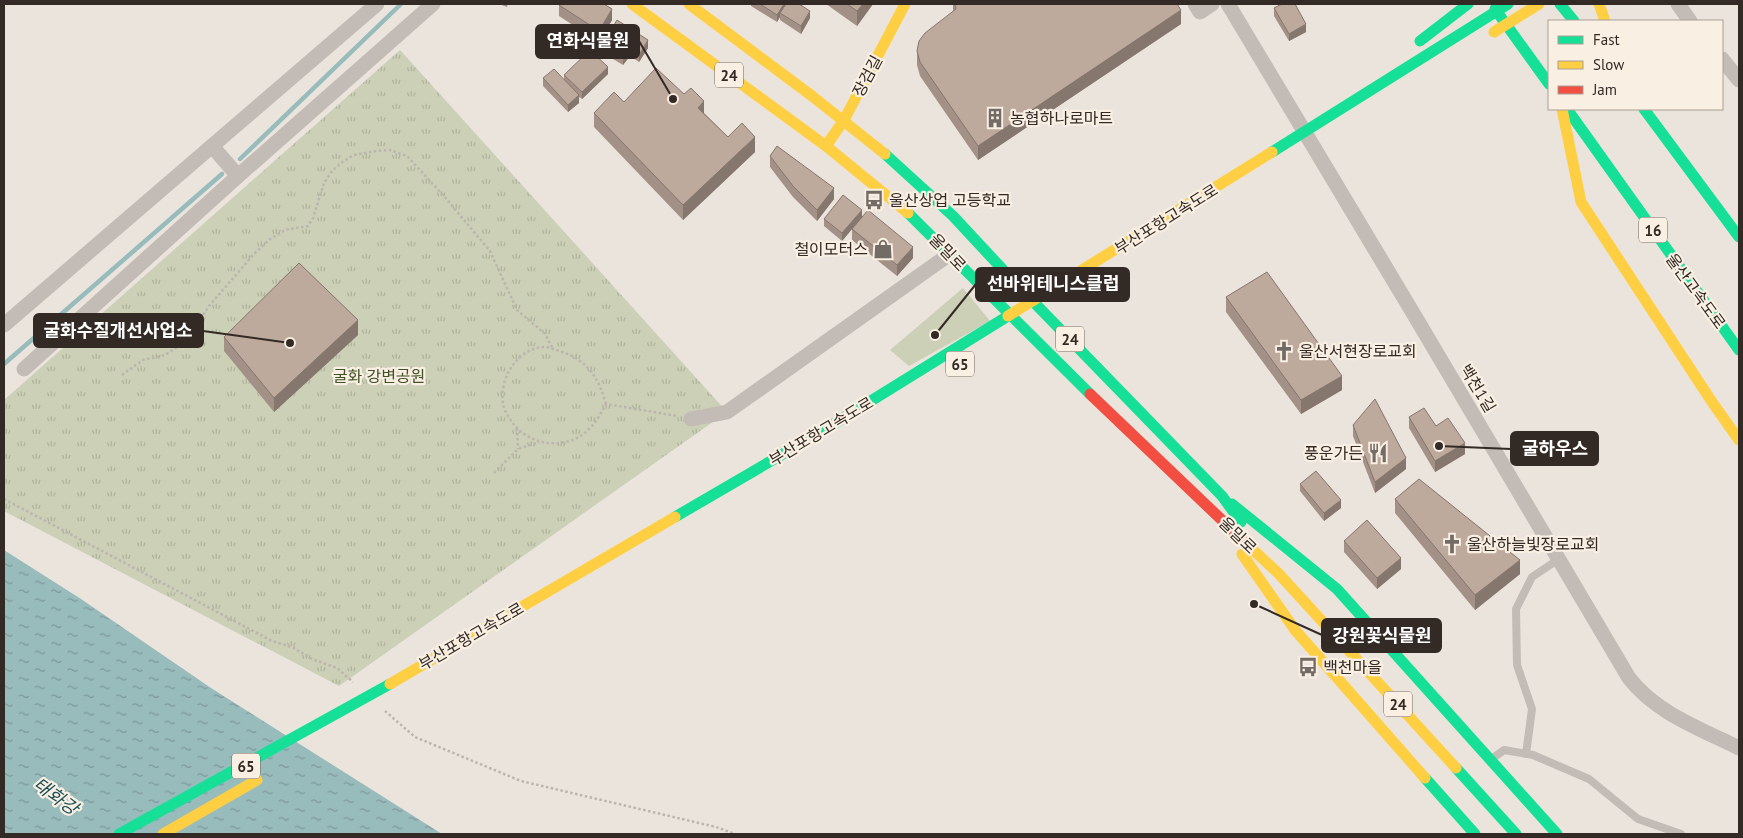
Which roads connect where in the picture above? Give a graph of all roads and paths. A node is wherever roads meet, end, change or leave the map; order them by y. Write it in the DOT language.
graph roads {
  1 [pos="377,4"];
  2 [pos="433,4"];
  3 [pos="632,4"];
  4 [pos="689,4"];
  5 [pos="905,4"];
  6 [pos="1195,4"];
  7 [pos="1212,4"];
  8 [pos="1228,4"];
  9 [pos="1470,4"];
  10 [pos="1492,4"];
  11 [pos="1508,4"];
  12 [pos="1539,4"];
  13 [pos="1560,4"];
  14 [pos="1599,4"];
  15 [pos="1678,4"];
  16 [pos="1573,20"];
  17 [pos="1605,20"];
  18 [pos="1689,20"];
  19 [pos="1488,36"];
  20 [pos="1414,46"];
  21 [pos="1723,60"];
  22 [pos="1536,66"];
  23 [pos="1382,70"];
  24 [pos="1739,80"];
  25 [pos="1548,83"];
  26 [pos="1562,110"];
  27 [pos="1568,110"];
  28 [pos="1645,110"];
  29 [pos="844,120"];
  30 [pos="1320,142"];
  31 [pos="212,146"];
  32 [pos="826,146"];
  33 [pos="1281,147"];
  34 [pos="1303,153"];
  35 [pos="238,176"];
  36 [pos="1721,211"];
  37 [pos="1739,228"];
  38 [pos="1739,237"];
  39 [pos="950,254"];
  40 [pos="1058,304"];
  41 [pos="4,325"];
  42 [pos="1016,330"];
  43 [pos="553,349"];
  44 [pos="1739,350"];
  45 [pos="24,369"];
  46 [pos="122,375"];
  47 [pos="606,404"];
  48 [pos="691,419"];
  49 [pos="517,428"];
  50 [pos="1739,440"];
  51 [pos="540,442"];
  52 [pos="518,449"];
  53 [pos="494,473"];
  54 [pos="1222,496"];
  55 [pos="4,499"];
  56 [pos="1211,509"];
  57 [pos="1558,559"];
  58 [pos="1279,574"];
  59 [pos="358,686"];
  60 [pos="379,705"];
  61 [pos="1739,748"];
  62 [pos="1526,754"];
  63 [pos="1491,760"];
  64 [pos="264,776"];
  65 [pos="119,834"];
  66 [pos="163,834"];
  67 [pos="735,834"];
  68 [pos="1475,834"];
  69 [pos="1516,834"];
  70 [pos="1557,834"];
  71 [pos="1681,834"];
  1 -- 31 [label="street"];
  2 -- 35 [label="street"];
  3 -- 32 [label="main road, 울밀로 / 24"];
  4 -- 29 [label="main road, 울밀로 / 24"];
  5 -- 29 [label="main road, 장검길"];
  6 -- 7 [label="street"];
  8 -- 57 [label="street, 백천1길"];
  9 -- 20 [label="main road"];
  9 -- 22 [label="main road"];
  10 -- 22 [label="main road"];
  11 -- 33 [label="main road, 부산포항고속도로 / 65"];
  12 -- 19 [label="main road"];
  13 -- 16 [label="main road"];
  14 -- 17 [label="main road"];
  15 -- 18 [label="street"];
  21 -- 24 [label="street"];
  22 -- 25 [label="main road"];
  23 -- 33 [label="main road"];
  26 -- 50 [label="main road"];
  27 -- 44 [label="main road, 울산고속도로 / 16"];
  28 -- 36 [label="main road"];
  29 -- 32 [label="main road, 장검길"];
  29 -- 54 [label="main road, 울밀로 / 24"];
  30 -- 34 [label="main road"];
  31 -- 35 [label="street"];
  31 -- 41 [label="street"];
  32 -- 39 [label="main road, 울밀로 / 24"];
  33 -- 65 [label="main road, 부산포항고속도로 / 65"];
  35 -- 45 [label="street"];
  36 -- 37 [label="main road"];
  36 -- 38 [label="main road"];
  39 -- 48 [label="street"];
  39 -- 56 [label="main road, 울밀로 / 24"];
  40 -- 42 [label="main road"];
  43 -- 46 [label="path"];
  43 -- 47 [label="path"];
  43 -- 49 [label="path"];
  47 -- 48 [label="path"];
  47 -- 51 [label="path"];
  49 -- 51 [label="path"];
  49 -- 52 [label="path"];
  51 -- 52 [label="path"];
  52 -- 53 [label="path"];
  54 -- 58 [label="main road, 울밀로 / 24"];
  54 -- 63 [label="main road"];
  55 -- 59 [label="path"];
  56 -- 58 [label="main road, 울밀로 / 24"];
  56 -- 68 [label="main road"];
  57 -- 61 [label="street, 백천1길"];
  57 -- 62 [label="lane"];
  58 -- 69 [label="main road, 울밀로 / 24"];
  60 -- 67 [label="path"];
  62 -- 63 [label="lane"];
  62 -- 71 [label="lane"];
  63 -- 70 [label="main road"];
  64 -- 66 [label="main road, 65"];
}
